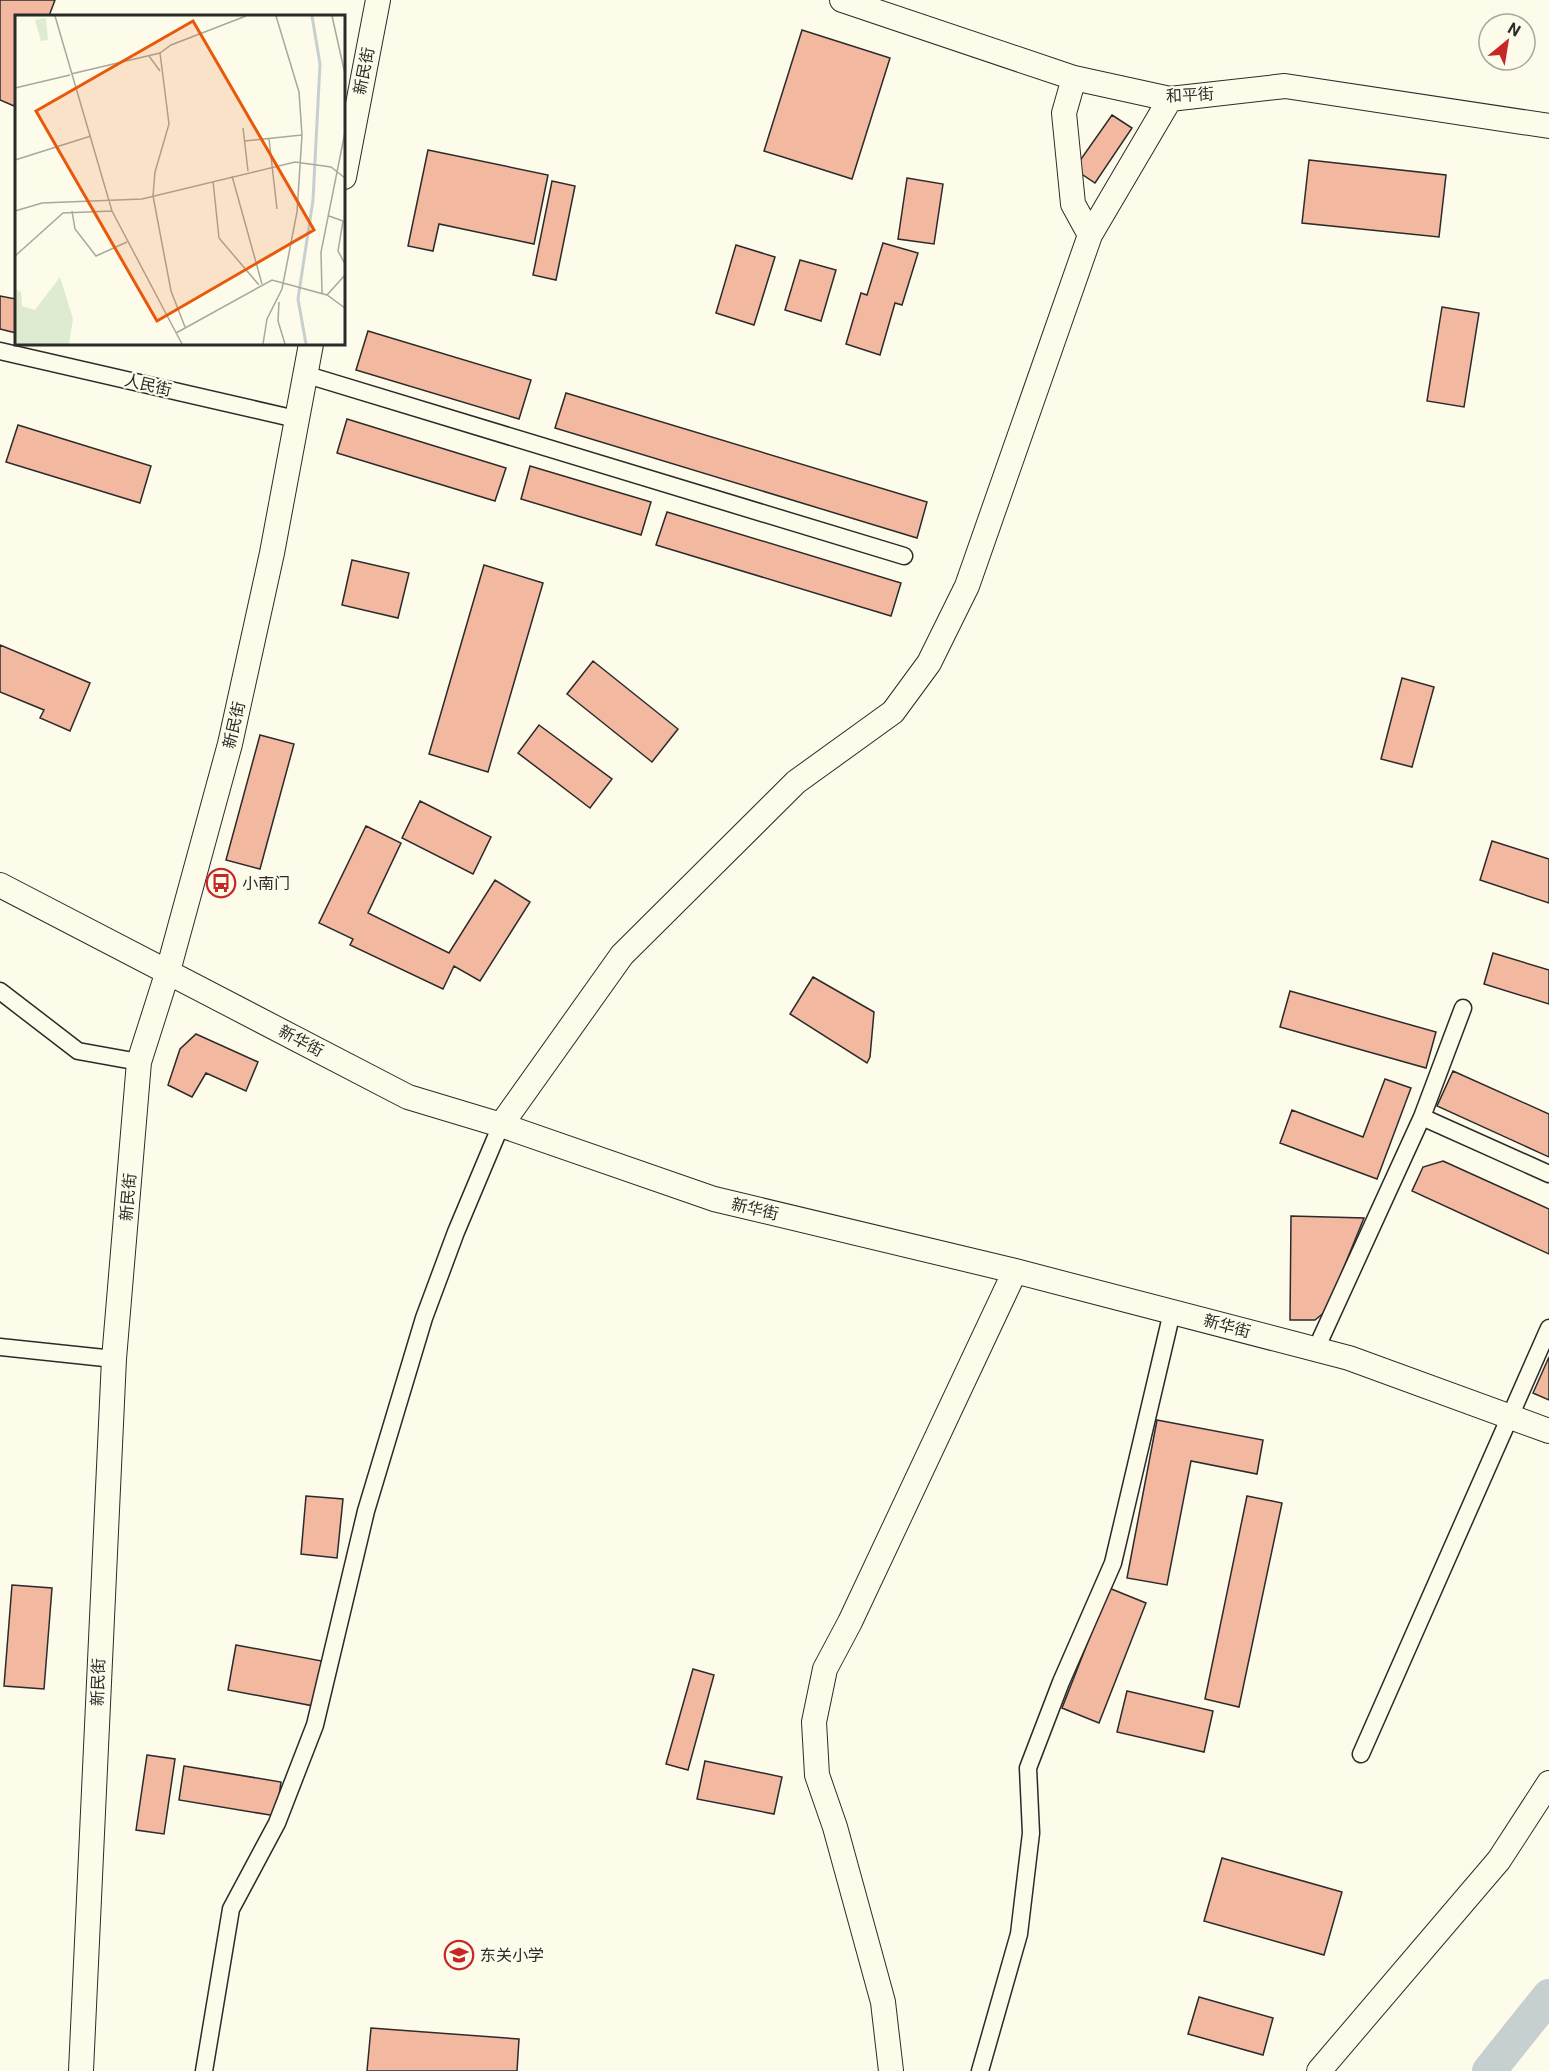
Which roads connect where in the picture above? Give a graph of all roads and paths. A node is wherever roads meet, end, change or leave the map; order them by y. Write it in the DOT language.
graph roads {
  1 [pos="378,0"];
  2 [pos="842,0"];
  3 [pos="1074,78"];
  4 [pos="1170,99"];
  5 [pos="1549,126"];
  6 [pos="345,172"];
  7 [pos="1090,235"];
  8 [pos="310,345"];
  9 [pos="0,351"];
  10 [pos="304,374"];
  11 [pos="296,419"];
  12 [pos="904,556"];
  13 [pos="0,885"];
  14 [pos="168,971"];
  15 [pos="0,991"];
  16 [pos="1463,1008"];
  17 [pos="140,1062"];
  18 [pos="1422,1117"];
  19 [pos="501,1125"];
  20 [pos="1549,1174"];
  21 [pos="1015,1271"];
  22 [pos="1172,1312"];
  23 [pos="1549,1328"];
  24 [pos="0,1347"];
  25 [pos="1316,1349"];
  26 [pos="114,1359"];
  27 [pos="1510,1417"];
  28 [pos="1549,1431"];
  29 [pos="1361,1754"];
  30 [pos="1549,1783"];
  31 [pos="81,2071"];
  32 [pos="204,2071"];
  33 [pos="891,2071"];
  34 [pos="980,2071"];
  35 [pos="1319,2071"];
  1 -- 6 [label="street, 新民街"];
  2 -- 3 [label="street, 和平街"];
  3 -- 4 [label="street, 和平街"];
  3 -- 7 [label="street"];
  4 -- 5 [label="street, 和平街"];
  4 -- 7 [label="street"];
  7 -- 19 [label="street"];
  8 -- 10 [label="street, 新民街"];
  9 -- 11 [label="street, 人民街"];
  10 -- 11 [label="street, 新民街"];
  10 -- 12 [label="street"];
  11 -- 14 [label="street, 新民街"];
  13 -- 14 [label="street, 新华街"];
  14 -- 17 [label="street, 新民街"];
  14 -- 19 [label="street, 新华街"];
  15 -- 17 [label="street"];
  16 -- 18 [label="street"];
  17 -- 26 [label="street, 新民街"];
  18 -- 20 [label="street"];
  18 -- 25 [label="street"];
  19 -- 21 [label="street, 新华街"];
  19 -- 32 [label="street"];
  21 -- 22 [label="street, 新华街"];
  21 -- 33 [label="street"];
  22 -- 25 [label="street, 新华街"];
  22 -- 34 [label="street"];
  23 -- 27 [label="street"];
  24 -- 26 [label="street"];
  25 -- 27 [label="street, 新华街"];
  26 -- 31 [label="street, 新民街"];
  27 -- 28 [label="street, 新华街"];
  27 -- 29 [label="street"];
  30 -- 35 [label="street"];
}
